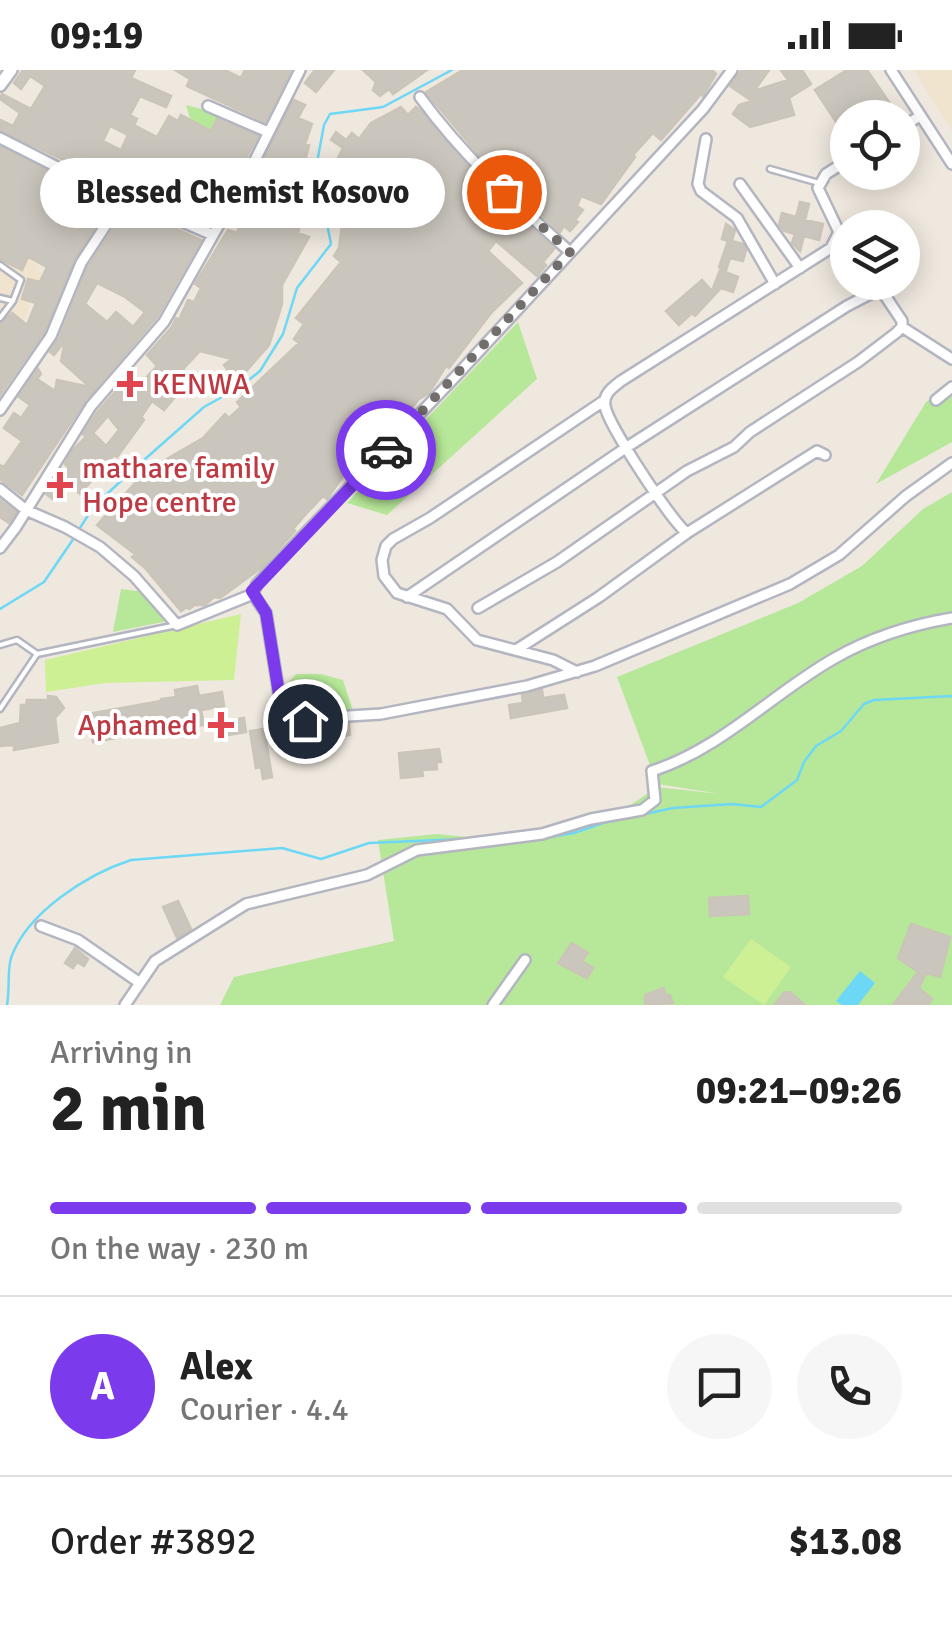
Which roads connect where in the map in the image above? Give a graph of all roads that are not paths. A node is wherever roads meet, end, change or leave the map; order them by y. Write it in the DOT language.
graph roads {
  1 [pos="11,70"];
  2 [pos="300,70"];
  3 [pos="732,70"];
  4 [pos="891,70"];
  5 [pos="0,85"];
  6 [pos="420,97"];
  7 [pos="910,100"];
  8 [pos="208,106"];
  9 [pos="920,116"];
  10 [pos="268,132"];
  11 [pos="0,138"];
  12 [pos="706,140"];
  13 [pos="952,164"];
  14 [pos="770,169"];
  15 [pos="830,171"];
  16 [pos="740,184"];
  17 [pos="819,184"];
  18 [pos="126,196"];
  19 [pos="830,211"];
  20 [pos="213,235"];
  21 [pos="830,249"];
  22 [pos="570,252"];
  23 [pos="0,264"];
  24 [pos="800,268"];
  25 [pos="774,284"];
  26 [pos="0,298"];
  27 [pos="856,300"];
  28 [pos="888,300"];
  29 [pos="13,301"];
  30 [pos="0,318"];
  31 [pos="902,327"];
  32 [pos="952,360"];
  33 [pos="952,387"];
  34 [pos="604,400"];
  35 [pos="936,400"];
  36 [pos="0,410"];
  37 [pos="627,447"];
  38 [pos="825,456"];
  39 [pos="952,464"];
  40 [pos="0,489"];
  41 [pos="656,493"];
  42 [pos="26,510"];
  43 [pos="687,533"];
  44 [pos="0,548"];
  45 [pos="253,594"];
  46 [pos="407,598"];
  47 [pos="478,608"];
  48 [pos="952,618"];
  49 [pos="177,625"];
  50 [pos="0,645"];
  51 [pos="515,651"];
  52 [pos="37,654"];
  53 [pos="577,672"];
  54 [pos="0,710"];
  55 [pos="41,926"];
  56 [pos="525,960"];
  57 [pos="140,983"];
  58 [pos="125,1005"];
  59 [pos="493,1005"];
  1 -- 5 [label="main road"];
  2 -- 10 [label="street"];
  3 -- 22 [label="street"];
  4 -- 7 [label="street"];
  6 -- 22 [label="street"];
  8 -- 10 [label="street"];
  9 -- 13 [label="street"];
  10 -- 20 [label="street"];
  11 -- 18 [label="street"];
  12 -- 25 [label="street"];
  14 -- 17 [label="lane"];
  15 -- 17 [label="street"];
  16 -- 24 [label="street"];
  17 -- 19 [label="street"];
  18 -- 20 [label="street"];
  18 -- 36 [label="street"];
  20 -- 42 [label="street"];
  21 -- 24 [label="street"];
  22 -- 45 [label="street"];
  23 -- 29 [label="lane"];
  24 -- 25 [label="street"];
  25 -- 34 [label="street"];
  26 -- 29 [label="lane"];
  27 -- 37 [label="street"];
  28 -- 31 [label="street"];
  29 -- 30 [label="lane"];
  31 -- 32 [label="street"];
  31 -- 41 [label="street"];
  33 -- 35 [label="street"];
  34 -- 37 [label="street"];
  34 -- 46 [label="street"];
  37 -- 41 [label="street"];
  37 -- 46 [label="street"];
  38 -- 43 [label="street"];
  39 -- 53 [label="street"];
  40 -- 42 [label="street"];
  41 -- 43 [label="street"];
  41 -- 47 [label="street"];
  42 -- 44 [label="street"];
  42 -- 49 [label="street"];
  43 -- 51 [label="street"];
  45 -- 49 [label="street"];
  45 -- 53 [label="street"];
  46 -- 51 [label="street"];
  48 -- 57 [label="street"];
  49 -- 52 [label="lane"];
  50 -- 52 [label="lane"];
  51 -- 53 [label="street"];
  52 -- 54 [label="lane"];
  55 -- 57 [label="street"];
  56 -- 59 [label="street"];
  57 -- 58 [label="street"];
}
